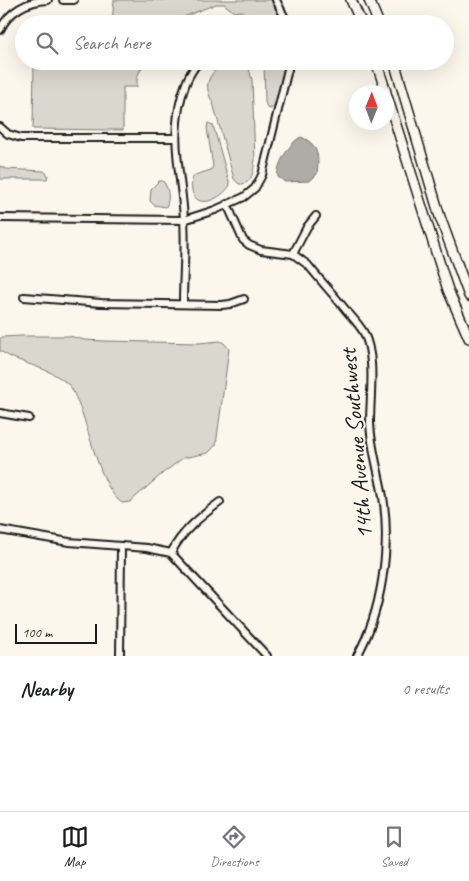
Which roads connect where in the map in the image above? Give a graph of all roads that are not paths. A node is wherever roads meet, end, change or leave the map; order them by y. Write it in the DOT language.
graph roads {
  1 [pos="48,0"];
  2 [pos="63,0"];
  3 [pos="74,0"];
  4 [pos="276,0"];
  5 [pos="351,0"];
  6 [pos="369,0"];
  7 [pos="284,15"];
  8 [pos="358,15"];
  9 [pos="375,15"];
  10 [pos="0,30"];
  11 [pos="192,70"];
  12 [pos="288,70"];
  13 [pos="379,70"];
  14 [pos="397,70"];
  15 [pos="384,85"];
  16 [pos="394,118"];
  17 [pos="0,127"];
  18 [pos="176,138"];
  19 [pos="227,204"];
  20 [pos="316,216"];
  21 [pos="0,218"];
  22 [pos="184,220"];
  23 [pos="293,254"];
  24 [pos="469,296"];
  25 [pos="24,297"];
  26 [pos="244,299"];
  27 [pos="183,304"];
  28 [pos="469,338"];
  29 [pos="0,413"];
  30 [pos="29,418"];
  31 [pos="220,502"];
  32 [pos="0,530"];
  33 [pos="121,546"];
  34 [pos="171,553"];
  35 [pos="120,656"];
  36 [pos="267,656"];
  37 [pos="357,656"];
  1 -- 10 [label="street"];
  2 -- 3 [label="street"];
  4 -- 7 [label="street"];
  5 -- 8 [label="highway"];
  6 -- 9 [label="highway"];
  11 -- 18 [label="street"];
  12 -- 19 [label="street"];
  13 -- 15 [label="highway"];
  14 -- 24 [label="highway"];
  16 -- 28 [label="highway"];
  17 -- 18 [label="street"];
  18 -- 22 [label="street"];
  19 -- 22 [label="street"];
  19 -- 23 [label="street"];
  20 -- 23 [label="street"];
  21 -- 22 [label="street"];
  22 -- 27 [label="street"];
  23 -- 37 [label="street, 14th Avenue Southwest"];
  25 -- 27 [label="street"];
  26 -- 27 [label="street"];
  29 -- 30 [label="street"];
  31 -- 34 [label="street"];
  32 -- 33 [label="street"];
  33 -- 34 [label="street"];
  33 -- 35 [label="street"];
  34 -- 36 [label="street"];
}
